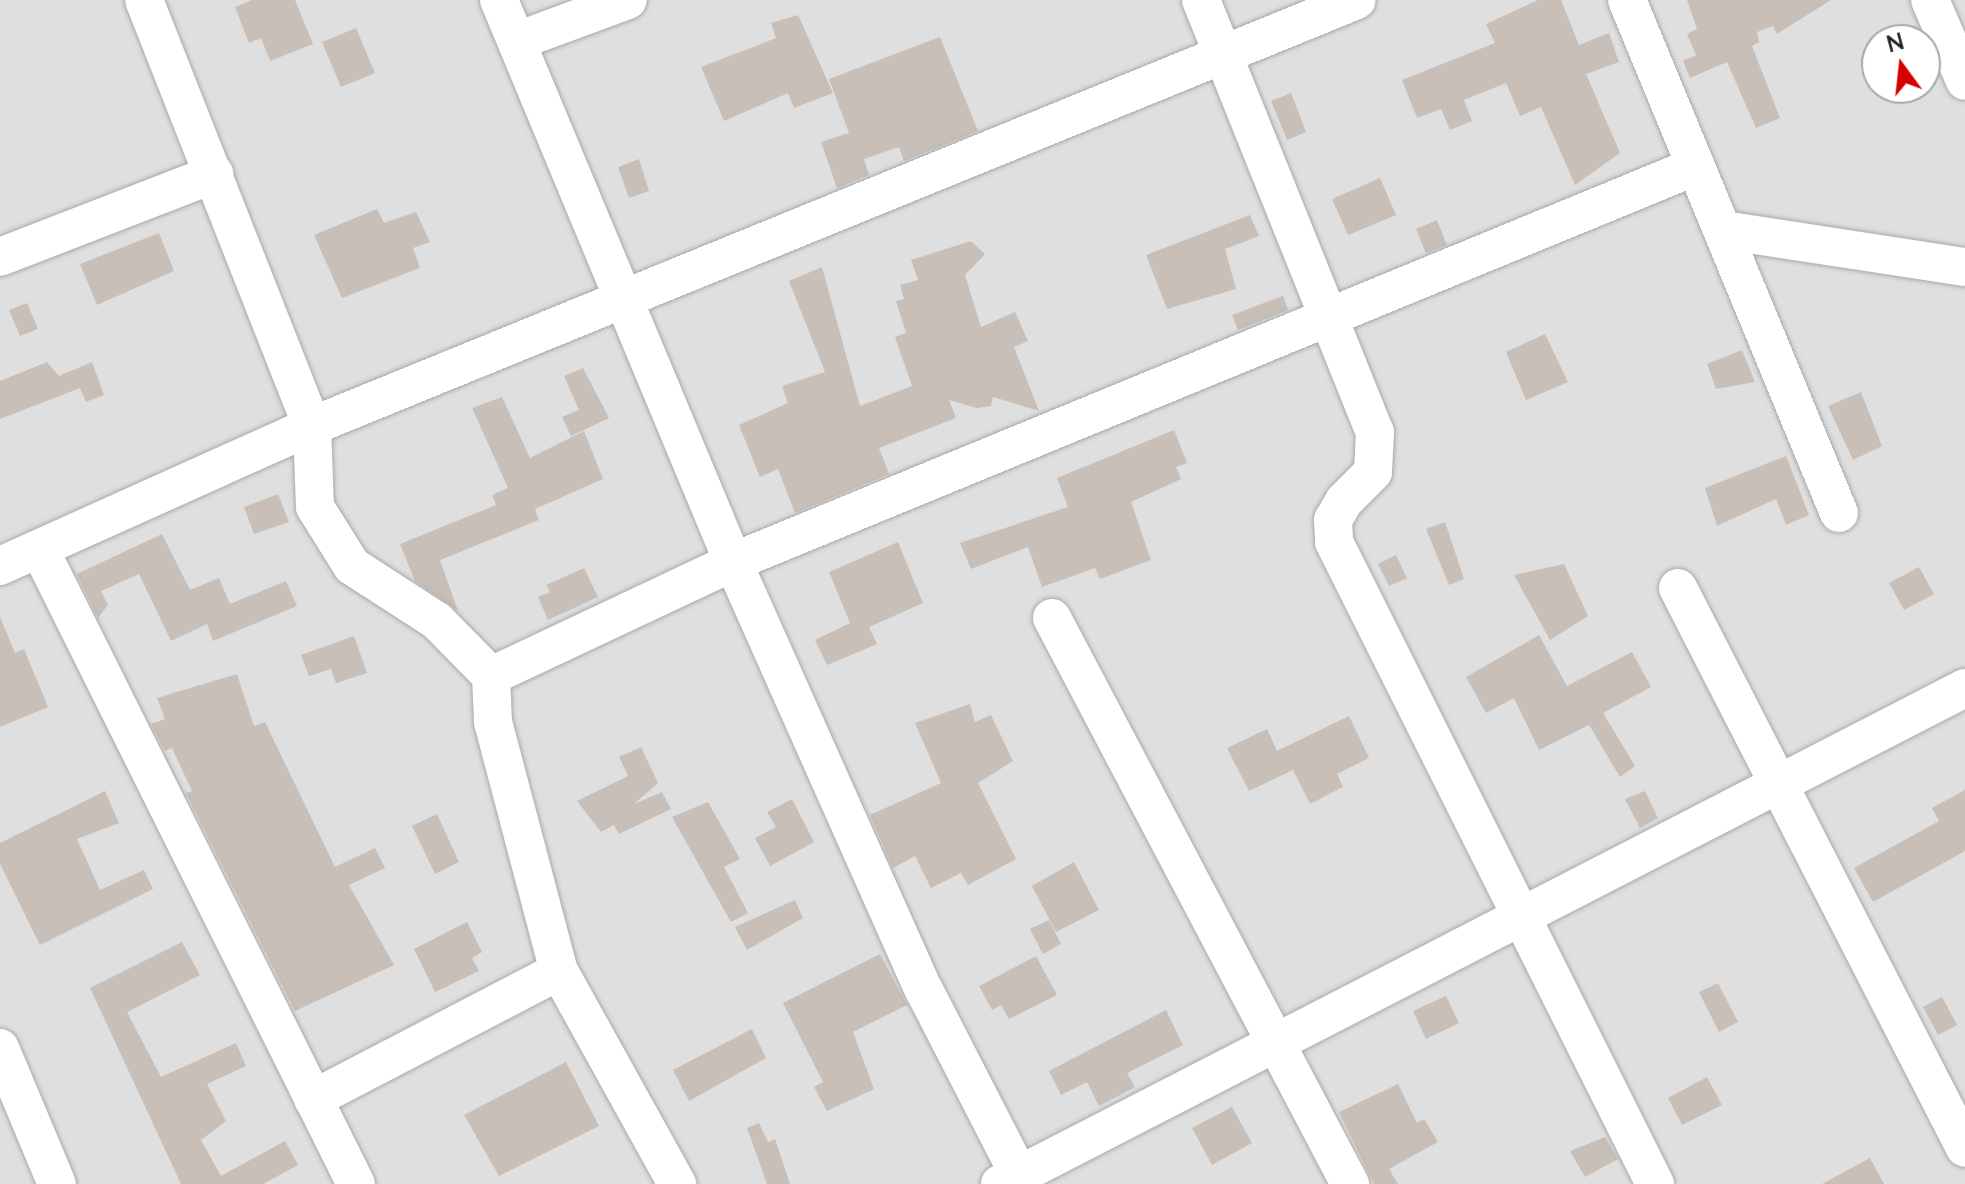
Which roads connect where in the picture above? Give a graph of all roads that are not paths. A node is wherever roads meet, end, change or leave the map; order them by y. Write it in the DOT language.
graph roads {
  1 [pos="144,0"];
  2 [pos="499,0"];
  3 [pos="628,0"];
  4 [pos="1201,0"];
  5 [pos="1357,0"];
  6 [pos="1627,0"];
  7 [pos="1930,0"];
  8 [pos="517,41"];
  9 [pos="1223,51"];
  10 [pos="1965,81"];
  11 [pos="1696,166"];
  12 [pos="214,174"];
  13 [pos="1723,230"];
  14 [pos="0,257"];
  15 [pos="1965,267"];
  16 [pos="621,301"];
  17 [pos="1329,317"];
  18 [pos="312,426"];
  19 [pos="1839,513"];
  20 [pos="40,550"];
  21 [pos="733,562"];
  22 [pos="0,566"];
  23 [pos="1678,588"];
  24 [pos="1052,618"];
  25 [pos="491,676"];
  26 [pos="1965,688"];
  27 [pos="1778,782"];
  28 [pos="1519,915"];
  29 [pos="559,971"];
  30 [pos="1277,1045"];
  31 [pos="0,1048"];
  32 [pos="313,1099"];
  33 [pos="1965,1148"];
  34 [pos="1014,1181"];
  35 [pos="57,1184"];
  36 [pos="356,1184"];
  37 [pos="677,1184"];
  38 [pos="1350,1184"];
  39 [pos="1655,1184"];
  1 -- 12 [label="street"];
  2 -- 8 [label="street"];
  3 -- 8 [label="street"];
  4 -- 9 [label="street"];
  5 -- 9 [label="street"];
  6 -- 11 [label="street"];
  7 -- 10 [label="street"];
  8 -- 16 [label="street"];
  9 -- 16 [label="street"];
  9 -- 17 [label="street"];
  11 -- 13 [label="street"];
  11 -- 17 [label="street"];
  12 -- 14 [label="street"];
  12 -- 18 [label="street"];
  13 -- 15 [label="street"];
  13 -- 19 [label="street"];
  16 -- 18 [label="street"];
  16 -- 21 [label="street"];
  17 -- 21 [label="street"];
  17 -- 28 [label="street"];
  18 -- 20 [label="street"];
  18 -- 25 [label="street"];
  20 -- 22 [label="street"];
  20 -- 32 [label="street"];
  21 -- 25 [label="street"];
  21 -- 34 [label="street"];
  23 -- 27 [label="street"];
  24 -- 30 [label="street"];
  25 -- 29 [label="street"];
  26 -- 27 [label="street"];
  27 -- 28 [label="street"];
  27 -- 33 [label="street"];
  28 -- 30 [label="street"];
  28 -- 39 [label="street"];
  29 -- 32 [label="street"];
  29 -- 37 [label="street"];
  30 -- 34 [label="street"];
  30 -- 38 [label="street"];
  31 -- 35 [label="street"];
  32 -- 36 [label="street"];
}
